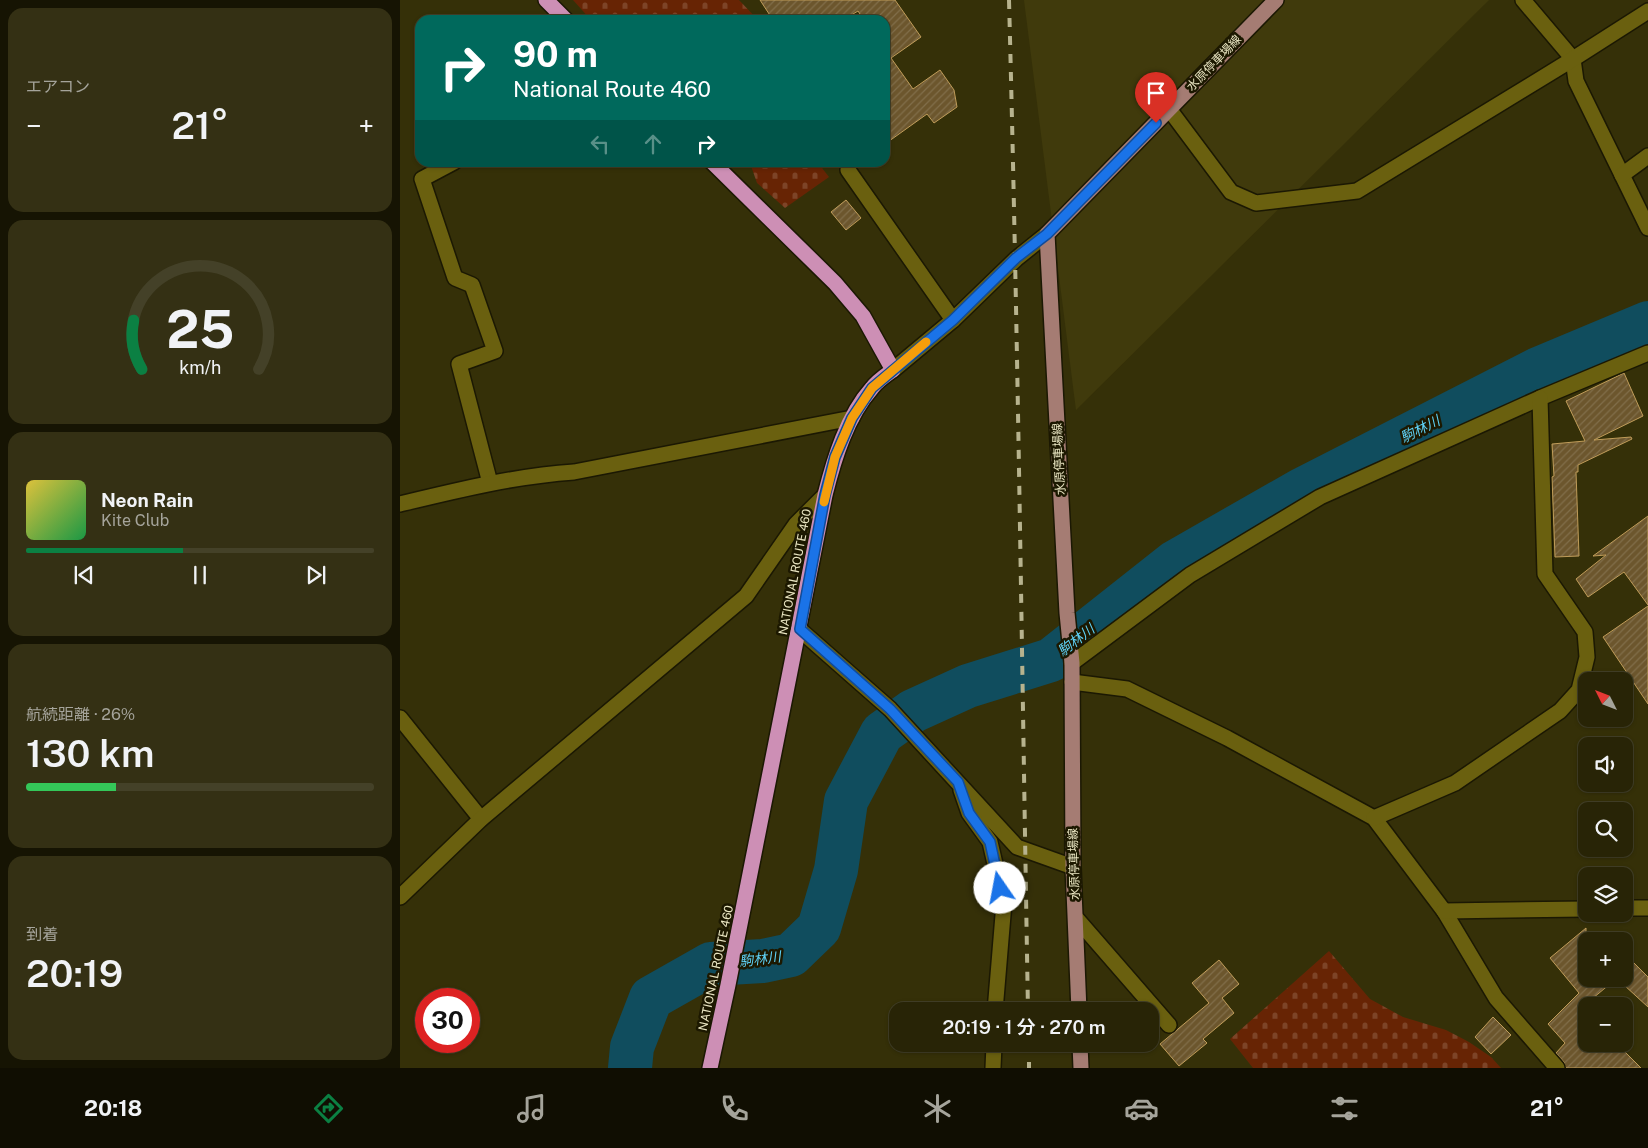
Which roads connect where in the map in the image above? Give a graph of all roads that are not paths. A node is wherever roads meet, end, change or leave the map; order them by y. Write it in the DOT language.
graph roads {
  1 [pos="546,0"];
  2 [pos="1276,0"];
  3 [pos="1523,0"];
  4 [pos="1648,11"];
  5 [pos="561,15"];
  6 [pos="1573,59"];
  7 [pos="1170,109"];
  8 [pos="1648,156"];
  9 [pos="445,167"];
  10 [pos="717,167"];
  11 [pos="848,170"];
  12 [pos="1622,175"];
  13 [pos="1648,228"];
  14 [pos="1047,234"];
  15 [pos="953,320"];
  16 [pos="1648,354"];
  17 [pos="893,370"];
  18 [pos="1540,398"];
  19 [pos="852,418"];
  20 [pos="490,483"];
  21 [pos="825,495"];
  22 [pos="400,504"];
  23 [pos="800,629"];
  24 [pos="1072,663"];
  25 [pos="1072,682"];
  26 [pos="400,718"];
  27 [pos="958,782"];
  28 [pos="1374,818"];
  29 [pos="481,819"];
  30 [pos="1073,867"];
  31 [pos="400,897"];
  32 [pos="1633,908"];
  33 [pos="1648,908"];
  34 [pos="1578,909"];
  35 [pos="1444,911"];
  36 [pos="1076,918"];
  37 [pos="996,1002"];
  38 [pos="1079,1002"];
  39 [pos="1169,1025"];
  40 [pos="994,1052"];
  41 [pos="1080,1052"];
  42 [pos="710,1068"];
  43 [pos="993,1068"];
  44 [pos="1080,1068"];
  45 [pos="1557,1068"];
  1 -- 5 [label="highway"];
  2 -- 7 [label="main road, 水原停車場線"];
  3 -- 6 [label="street"];
  4 -- 6 [label="street"];
  6 -- 7 [label="street"];
  6 -- 12 [label="street"];
  7 -- 14 [label="main road, 水原停車場線"];
  8 -- 12 [label="street"];
  9 -- 20 [label="street"];
  10 -- 17 [label="highway"];
  11 -- 15 [label="street"];
  12 -- 13 [label="street"];
  14 -- 15 [label="street"];
  14 -- 24 [label="main road, 水原停車場線"];
  15 -- 17 [label="street"];
  16 -- 18 [label="street"];
  17 -- 19 [label="highway, NATIONAL ROUTE 460"];
  18 -- 24 [label="street"];
  18 -- 28 [label="street"];
  19 -- 20 [label="street"];
  19 -- 21 [label="highway, NATIONAL ROUTE 460"];
  20 -- 22 [label="street"];
  21 -- 23 [label="highway, NATIONAL ROUTE 460"];
  21 -- 29 [label="street"];
  23 -- 27 [label="street"];
  23 -- 42 [label="highway, NATIONAL ROUTE 460"];
  24 -- 25 [label="main road, 水原停車場線"];
  25 -- 28 [label="street"];
  25 -- 30 [label="main road, 水原停車場線"];
  26 -- 29 [label="street"];
  27 -- 30 [label="street"];
  27 -- 37 [label="street"];
  28 -- 35 [label="street"];
  29 -- 31 [label="street"];
  30 -- 36 [label="main road, 水原停車場線"];
  32 -- 33 [label="street"];
  34 -- 35 [label="street"];
  35 -- 45 [label="street"];
  36 -- 38 [label="main road, 水原停車場線"];
  36 -- 39 [label="street"];
  40 -- 43 [label="street"];
  41 -- 44 [label="main road"];
}
